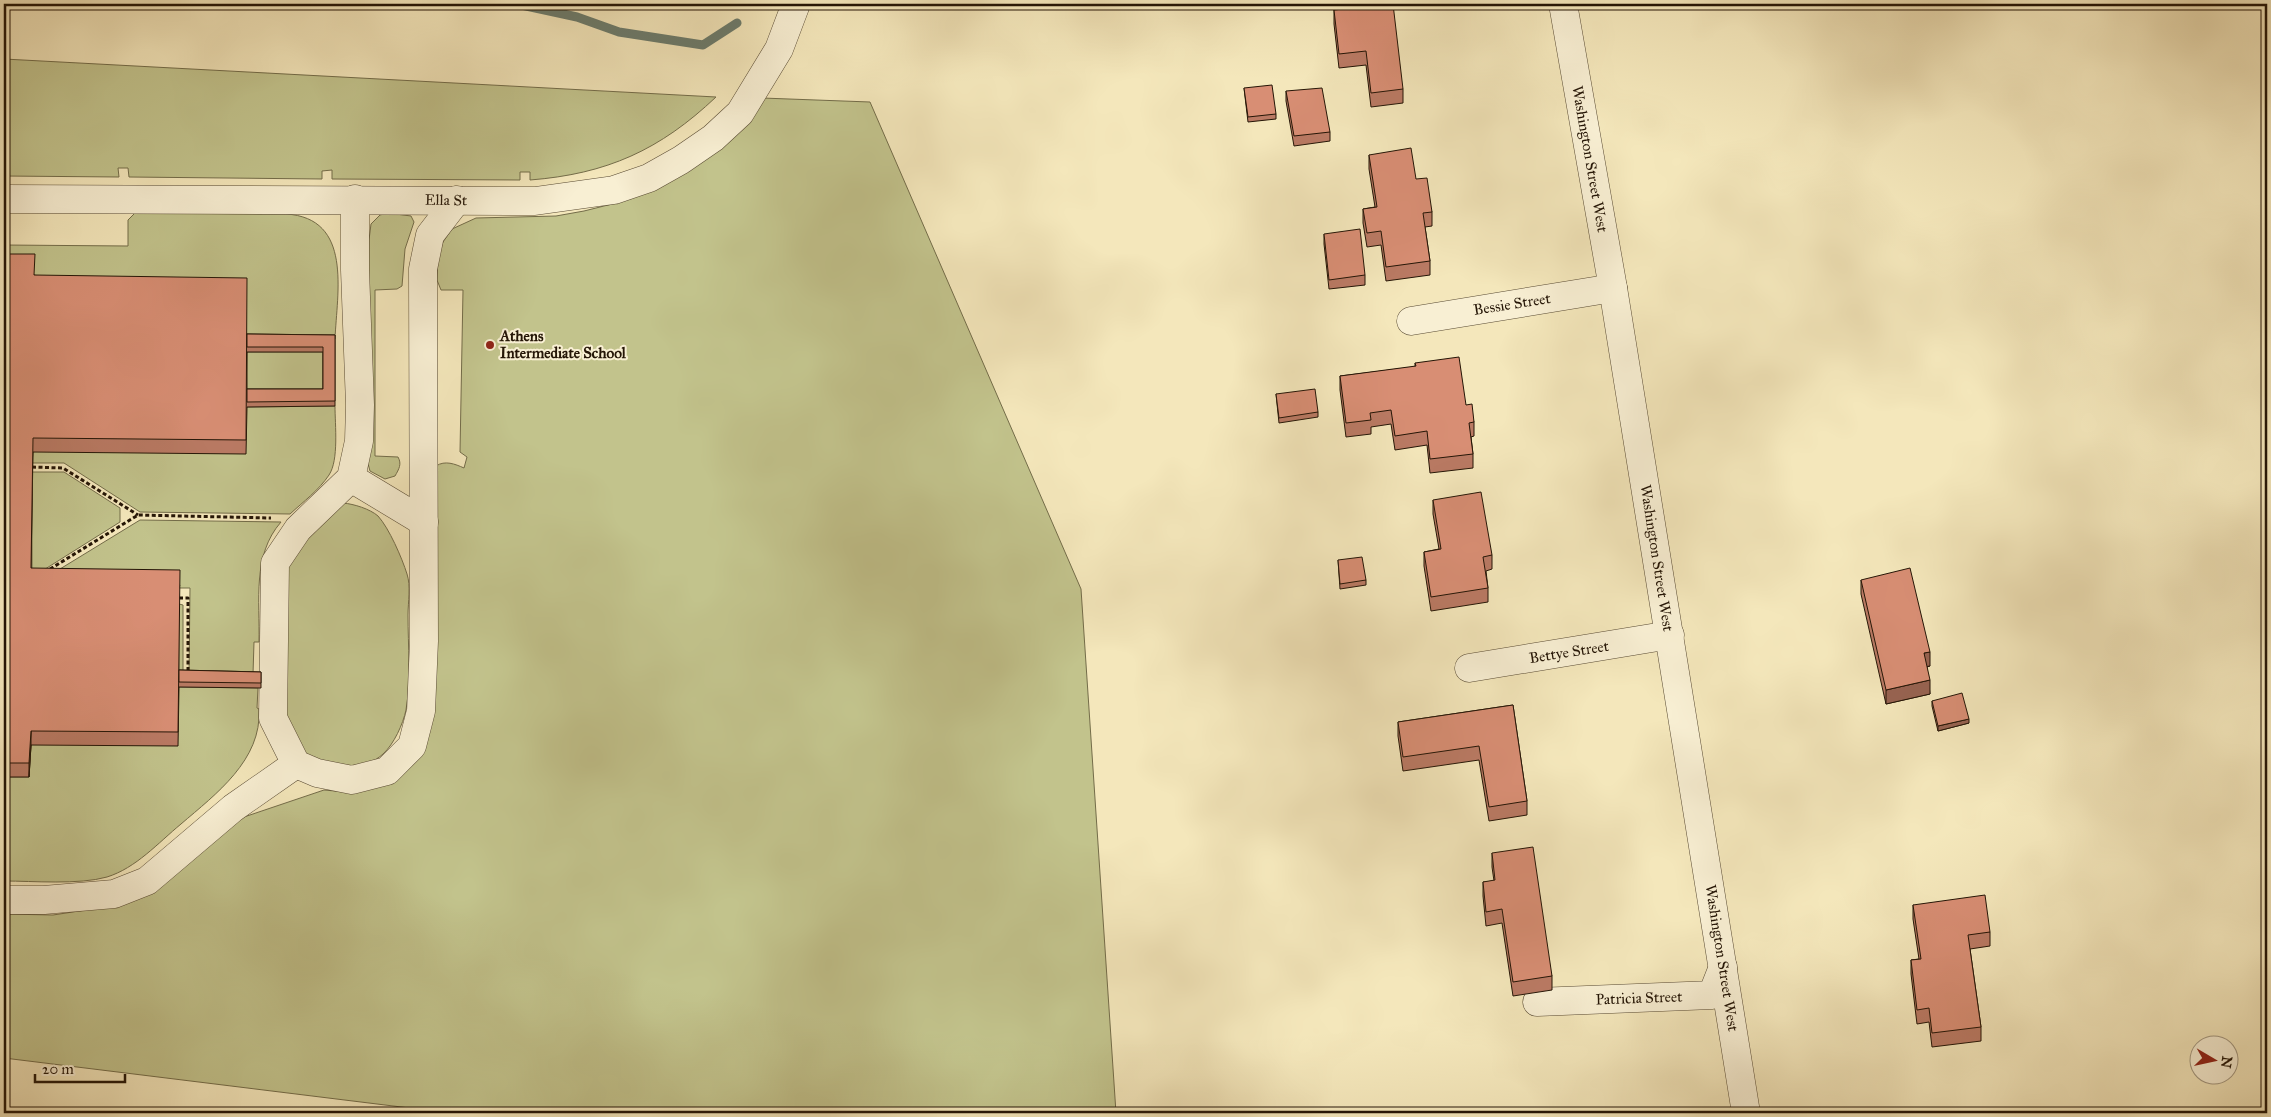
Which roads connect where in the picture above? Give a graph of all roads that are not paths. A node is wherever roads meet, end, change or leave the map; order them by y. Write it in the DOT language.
graph roads {
  1 [pos="796,4"];
  2 [pos="1563,4"];
  3 [pos="4,199"];
  4 [pos="355,199"];
  5 [pos="458,200"];
  6 [pos="1613,288"];
  7 [pos="1411,321"];
  8 [pos="351,478"];
  9 [pos="424,522"];
  10 [pos="1670,636"];
  11 [pos="1468,668"];
  12 [pos="296,764"];
  13 [pos="4,900"];
  14 [pos="1723,967"];
  15 [pos="1537,1002"];
  16 [pos="1746,1113"];
  1 -- 5 [label="street, Ella St"];
  2 -- 6 [label="street, Washington Street West"];
  3 -- 4 [label="street, Ella St"];
  4 -- 5 [label="street, Ella St"];
  4 -- 8 [label="street"];
  5 -- 9 [label="street"];
  6 -- 7 [label="street, Bessie Street"];
  6 -- 10 [label="street, Washington Street West"];
  8 -- 9 [label="street"];
  8 -- 12 [label="street"];
  9 -- 12 [label="street"];
  10 -- 11 [label="street, Bettye Street"];
  10 -- 14 [label="street, Washington Street West"];
  12 -- 13 [label="street"];
  14 -- 15 [label="street, Patricia Street"];
  14 -- 16 [label="street, Washington Street West"];
}
